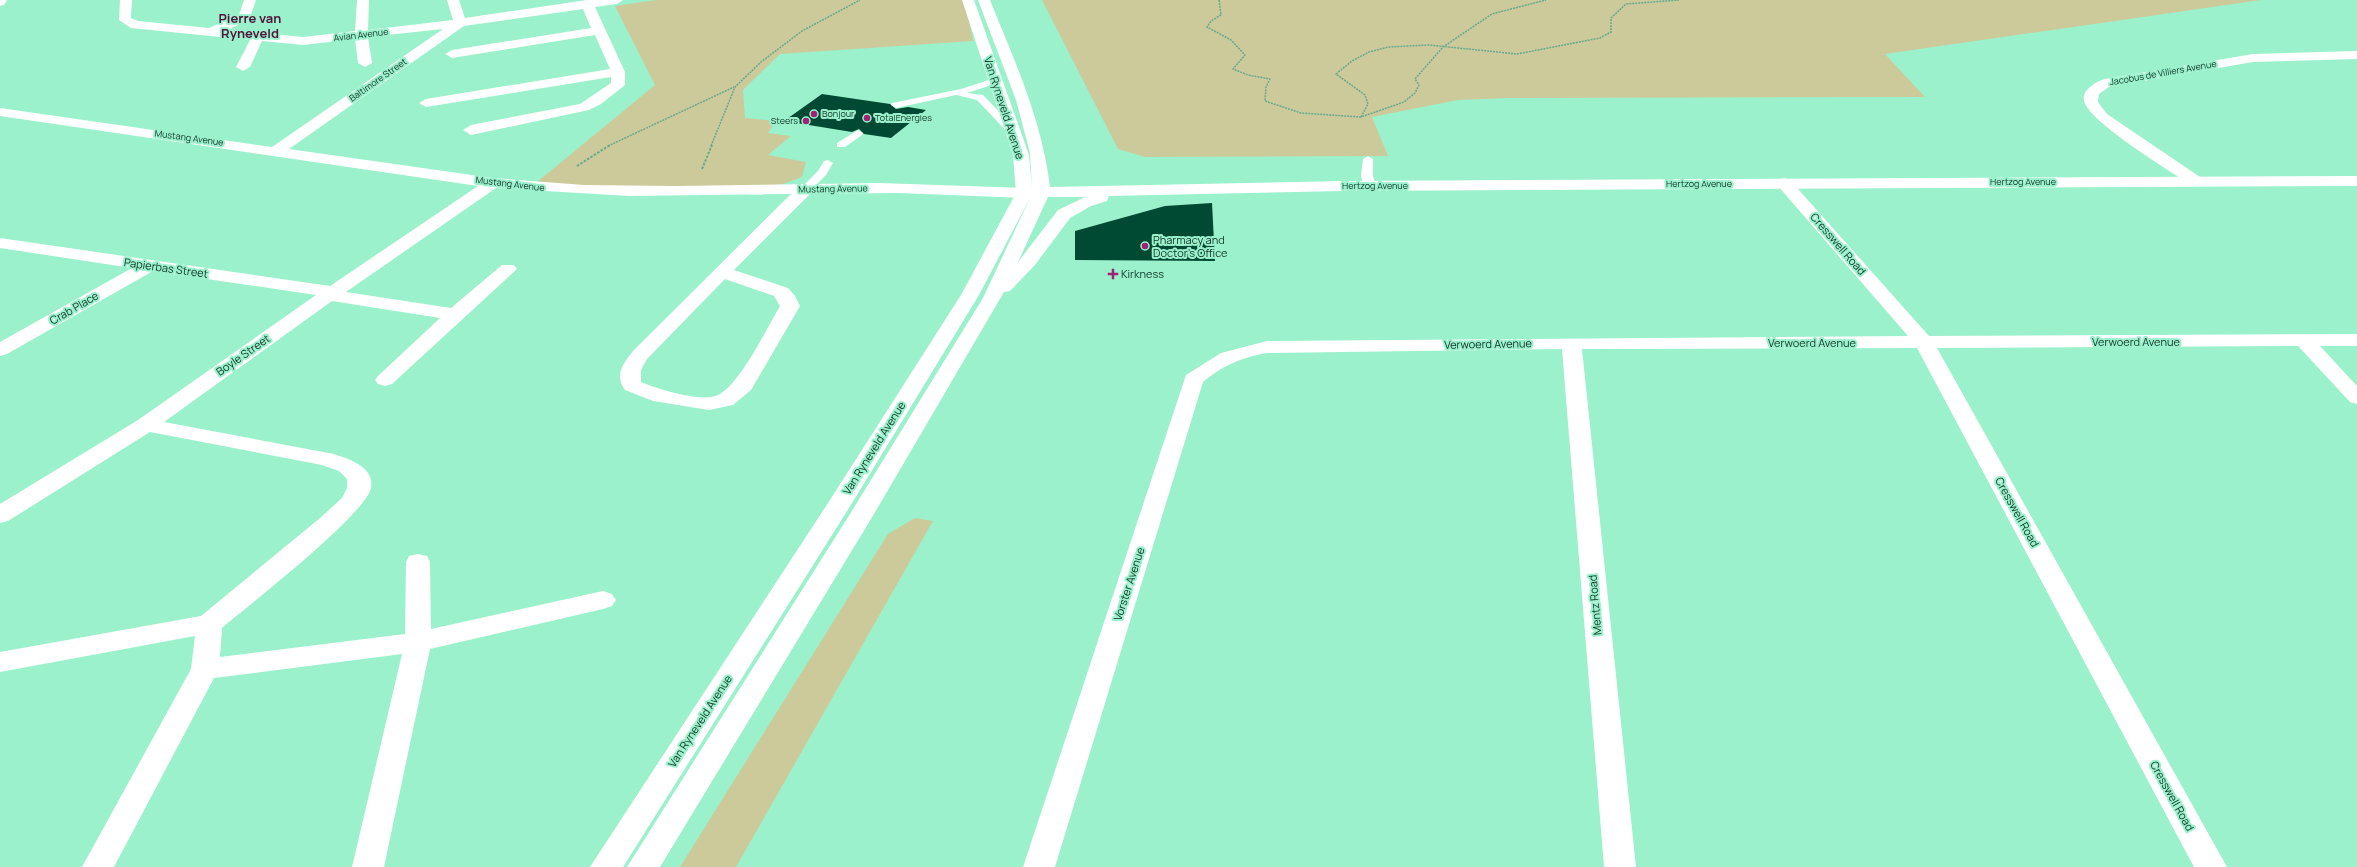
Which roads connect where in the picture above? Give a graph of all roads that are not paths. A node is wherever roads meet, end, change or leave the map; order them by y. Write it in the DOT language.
graph roads {
  1 [pos="126,0"];
  2 [pos="250,0"];
  3 [pos="363,0"];
  4 [pos="453,0"];
  5 [pos="617,0"];
  6 [pos="968,0"];
  7 [pos="984,0"];
  8 [pos="587,4"];
  9 [pos="460,23"];
  10 [pos="600,30"];
  11 [pos="210,33"];
  12 [pos="362,35"];
  13 [pos="257,38"];
  14 [pos="452,54"];
  15 [pos="2357,55"];
  16 [pos="365,63"];
  17 [pos="243,67"];
  18 [pos="618,72"];
  19 [pos="995,81"];
  20 [pos="946,94"];
  21 [pos="426,103"];
  22 [pos="896,105"];
  23 [pos="0,112"];
  24 [pos="471,130"];
  25 [pos="858,133"];
  26 [pos="1014,133"];
  27 [pos="840,145"];
  28 [pos="276,151"];
  29 [pos="1368,159"];
  30 [pos="828,163"];
  31 [pos="2357,181"];
  32 [pos="2197,182"];
  33 [pos="493,183"];
  34 [pos="1784,183"];
  35 [pos="1370,186"];
  36 [pos="1169,188"];
  37 [pos="806,189"];
  38 [pos="1024,192"];
  39 [pos="1042,192"];
  40 [pos="0,243"];
  41 [pos="148,266"];
  42 [pos="508,269"];
  43 [pos="721,272"];
  44 [pos="330,293"];
  45 [pos="992,298"];
  46 [pos="455,314"];
  47 [pos="2357,340"];
  48 [pos="2304,341"];
  49 [pos="1924,342"];
  50 [pos="1571,343"];
  51 [pos="1267,347"];
  52 [pos="0,350"];
  53 [pos="385,380"];
  54 [pos="2357,398"];
  55 [pos="146,425"];
  56 [pos="0,515"];
  57 [pos="418,562"];
  58 [pos="603,600"];
  59 [pos="209,624"];
  60 [pos="418,642"];
  61 [pos="0,662"];
  62 [pos="205,669"];
  63 [pos="98,867"];
  64 [pos="368,867"];
  65 [pos="606,867"];
  66 [pos="643,867"];
  67 [pos="1039,867"];
  68 [pos="1620,867"];
  69 [pos="2211,867"];
  1 -- 11 [label="street, Avian Avenue"];
  2 -- 11 [label="street"];
  3 -- 12 [label="street"];
  4 -- 9 [label="street"];
  5 -- 8 [label="street, Avian Avenue"];
  6 -- 19 [label="street, Van Ryneveld Avenue"];
  7 -- 39 [label="street, Van Ryneveld Avenue"];
  8 -- 9 [label="street, Avian Avenue"];
  8 -- 10 [label="street"];
  9 -- 12 [label="street, Avian Avenue"];
  9 -- 28 [label="street, Baltimore Street"];
  10 -- 14 [label="street"];
  10 -- 18 [label="street"];
  11 -- 13 [label="street, Avian Avenue"];
  12 -- 13 [label="street, Avian Avenue"];
  12 -- 16 [label="street"];
  13 -- 17 [label="street"];
  15 -- 32 [label="street, Jacobus de Villiers Avenue"];
  18 -- 21 [label="street"];
  18 -- 24 [label="street"];
  19 -- 20 [label="lane"];
  19 -- 26 [label="street, Van Ryneveld Avenue"];
  20 -- 22 [label="lane"];
  20 -- 26 [label="lane"];
  23 -- 28 [label="street, Mustang Avenue"];
  25 -- 27 [label="lane"];
  26 -- 38 [label="street, Van Ryneveld Avenue"];
  28 -- 33 [label="street, Mustang Avenue"];
  29 -- 35 [label="lane"];
  30 -- 37 [label="lane"];
  31 -- 32 [label="street, Hertzog Avenue"];
  32 -- 34 [label="street, Hertzog Avenue"];
  33 -- 37 [label="street, Mustang Avenue"];
  33 -- 44 [label="street, Boyle Street"];
  34 -- 35 [label="street, Hertzog Avenue"];
  34 -- 49 [label="street, Cresswell Road"];
  35 -- 36 [label="street, Hertzog Avenue"];
  36 -- 39 [label="street, Hertzog Avenue"];
  36 -- 45 [label="street"];
  37 -- 38 [label="street, Mustang Avenue"];
  37 -- 43 [label="street"];
  38 -- 39 [label="street, Mustang Avenue"];
  38 -- 65 [label="street, Van Ryneveld Avenue"];
  39 -- 45 [label="street, Van Ryneveld Avenue"];
  40 -- 41 [label="street, Papierbas Street"];
  41 -- 44 [label="street, Papierbas Street"];
  41 -- 52 [label="street, Crab Place"];
  42 -- 46 [label="street"];
  43 -- 43 [label="street"];
  44 -- 46 [label="street, Papierbas Street"];
  44 -- 55 [label="street, Boyle Street"];
  45 -- 66 [label="street, Van Ryneveld Avenue"];
  46 -- 53 [label="street"];
  47 -- 48 [label="street, Verwoerd Avenue"];
  48 -- 49 [label="street, Verwoerd Avenue"];
  48 -- 54 [label="street"];
  49 -- 50 [label="street, Verwoerd Avenue"];
  49 -- 69 [label="street, Cresswell Road"];
  50 -- 51 [label="street, Verwoerd Avenue"];
  50 -- 68 [label="street, Mentz Road"];
  51 -- 67 [label="street, Vorster Avenue"];
  55 -- 56 [label="street, Boyle Street"];
  55 -- 59 [label="street"];
  57 -- 60 [label="street"];
  58 -- 60 [label="street"];
  59 -- 61 [label="street"];
  59 -- 62 [label="street"];
  60 -- 62 [label="street"];
  60 -- 64 [label="street"];
  62 -- 63 [label="street"];
}
